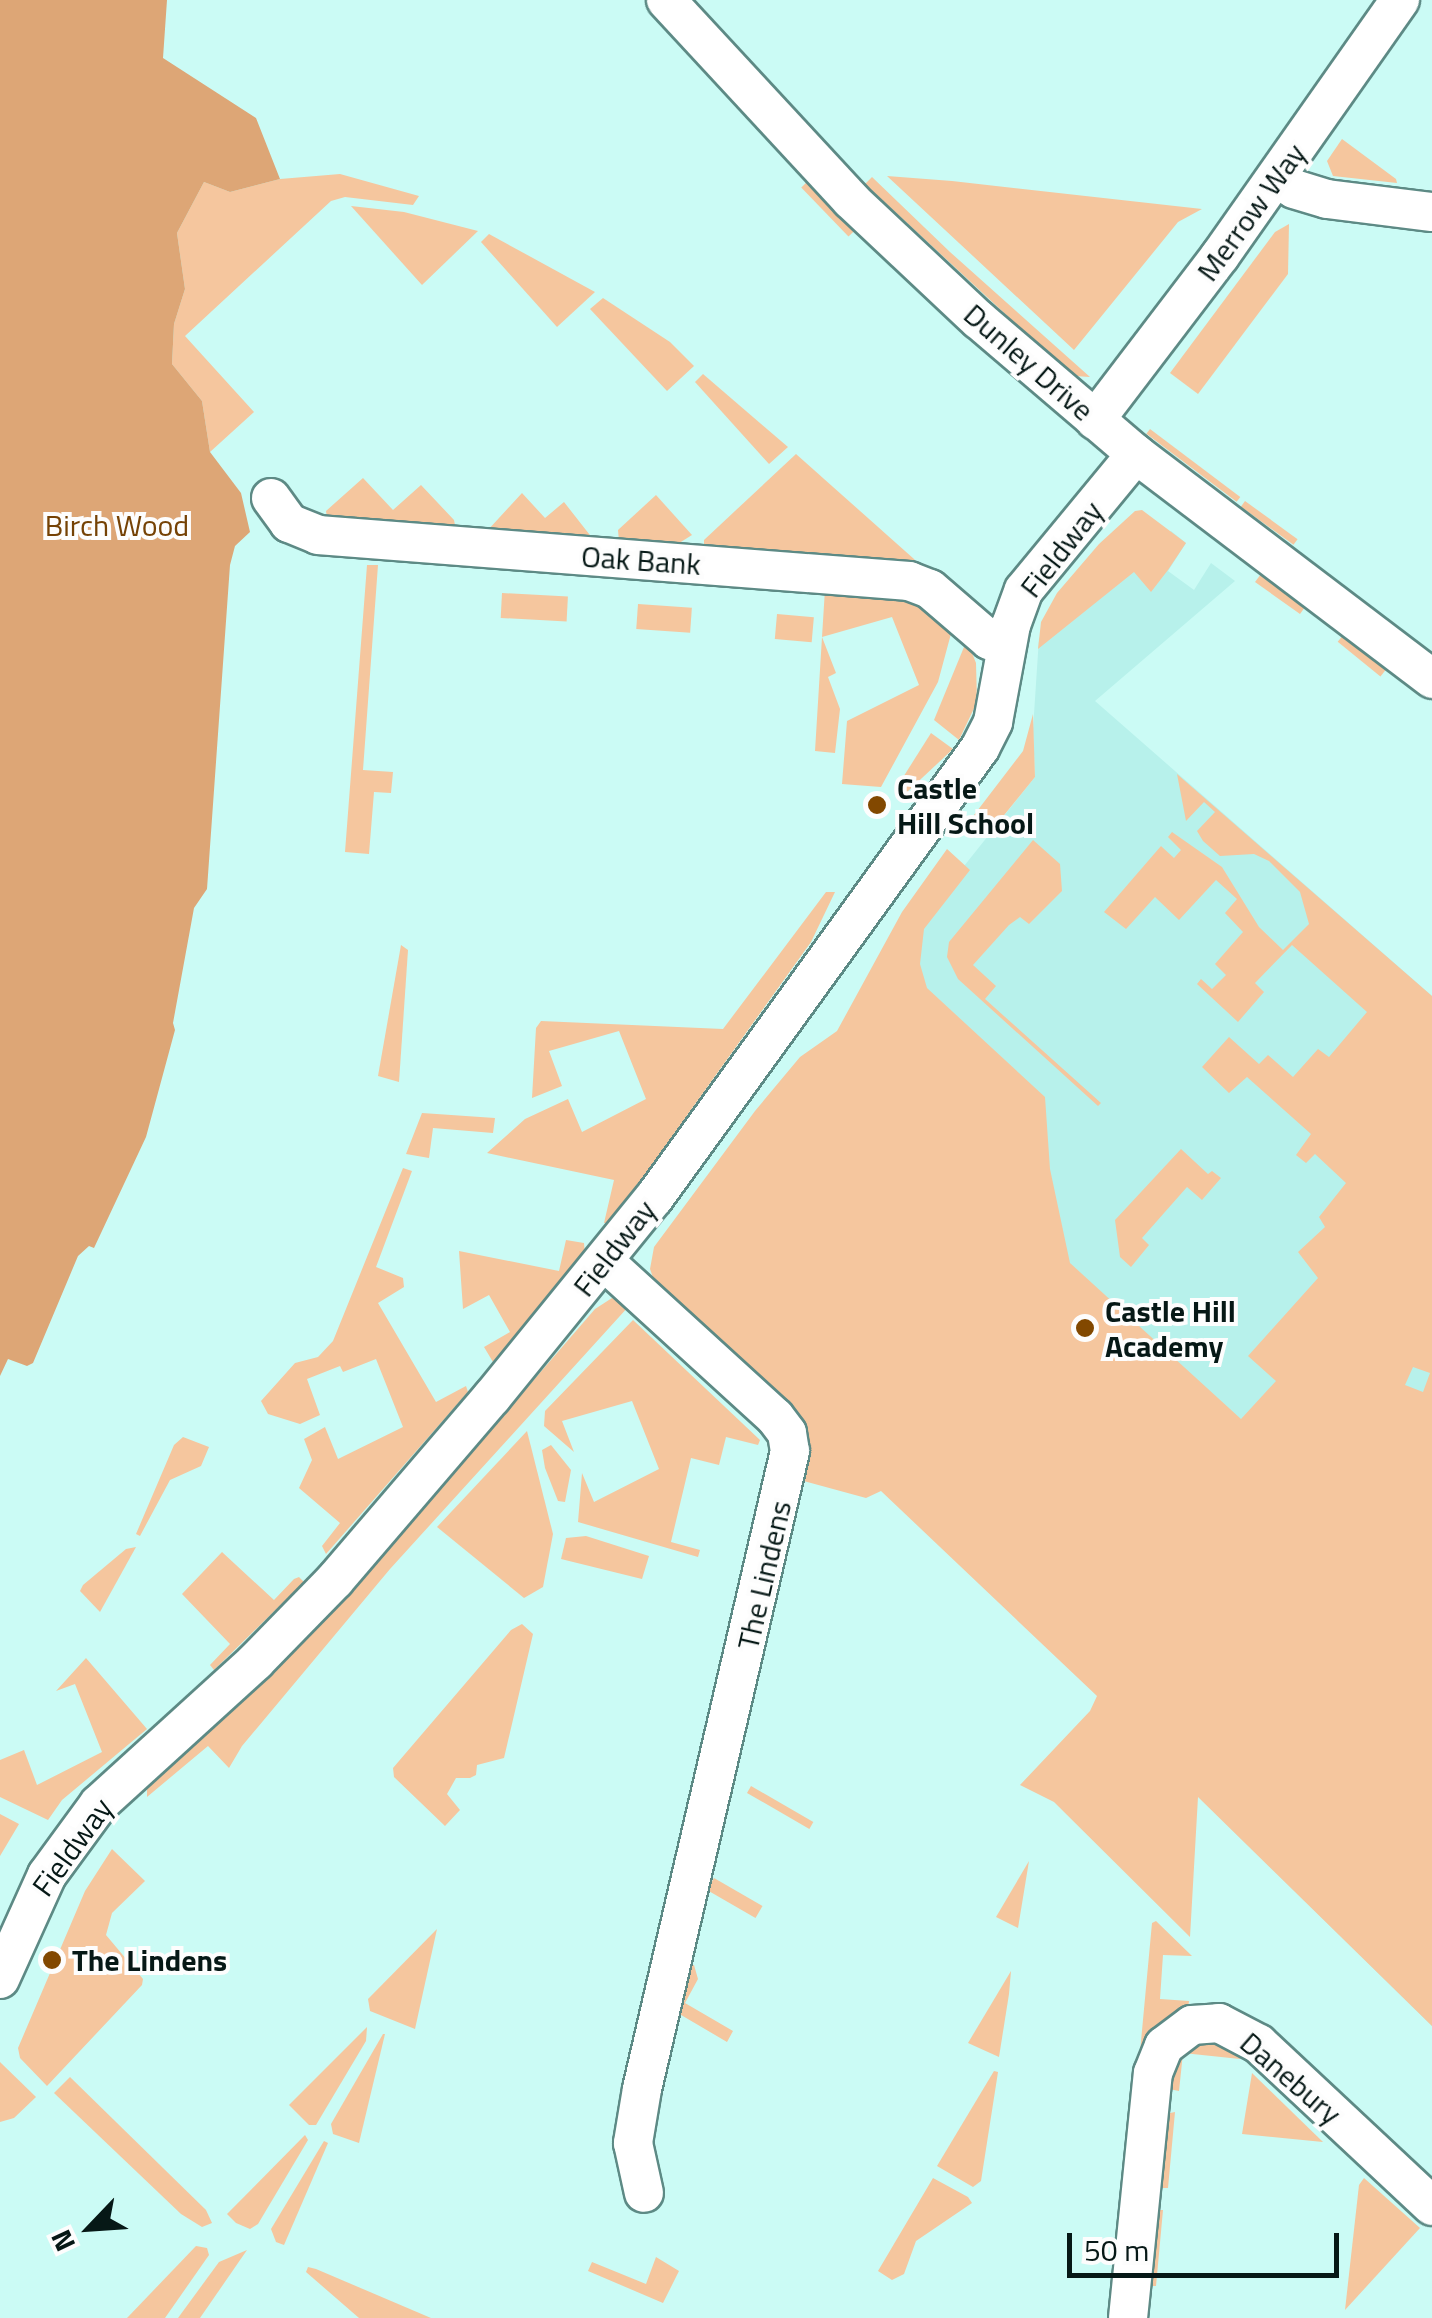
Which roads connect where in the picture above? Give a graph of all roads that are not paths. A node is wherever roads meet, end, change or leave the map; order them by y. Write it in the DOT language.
graph roads {
  1 [pos="666,0"];
  2 [pos="1400,0"];
  3 [pos="1276,178"];
  4 [pos="1432,212"];
  5 [pos="1095,420"];
  6 [pos="1136,454"];
  7 [pos="272,498"];
  8 [pos="1006,646"];
  9 [pos="1432,679"];
  10 [pos="605,1262"];
  11 [pos="0,1978"];
  12 [pos="644,2193"];
  13 [pos="1432,2206"];
  14 [pos="1128,2318"];
  1 -- 5 [label="street, Dunley Drive"];
  2 -- 3 [label="street, Merrow Way"];
  3 -- 4 [label="street"];
  3 -- 5 [label="street, Merrow Way"];
  5 -- 6 [label="street, Dunley Drive"];
  6 -- 8 [label="street, Fieldway"];
  6 -- 9 [label="street, Dunley Drive"];
  7 -- 8 [label="street, Oak Bank"];
  8 -- 10 [label="street, Fieldway"];
  10 -- 11 [label="street, Fieldway"];
  10 -- 12 [label="street, The Lindens"];
  13 -- 14 [label="street, Danebury"];
}
